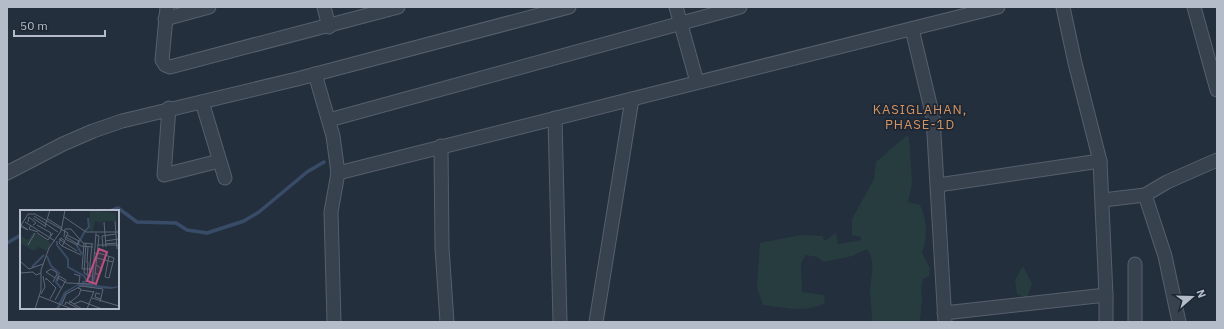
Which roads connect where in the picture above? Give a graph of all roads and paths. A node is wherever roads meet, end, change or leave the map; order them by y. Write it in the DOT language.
graph roads {
  1 [pos="209,7"];
  2 [pos="324,7"];
  3 [pos="398,7"];
  4 [pos="569,7"];
  5 [pos="676,7"];
  6 [pos="740,7"];
  7 [pos="998,7"];
  8 [pos="1063,7"];
  9 [pos="1194,7"];
  10 [pos="166,13"];
  11 [pos="681,23"];
  12 [pos="329,27"];
  13 [pos="912,29"];
  14 [pos="315,74"];
  15 [pos="696,82"];
  16 [pos="1217,90"];
  17 [pos="632,99"];
  18 [pos="202,102"];
  19 [pos="169,108"];
  20 [pos="555,118"];
  21 [pos="329,120"];
  22 [pos="441,146"];
  23 [pos="1217,160"];
  24 [pos="219,161"];
  25 [pos="1100,161"];
  26 [pos="7,173"];
  27 [pos="338,173"];
  28 [pos="225,178"];
  29 [pos="938,185"];
  30 [pos="1145,195"];
  31 [pos="1103,200"];
  32 [pos="1135,264"];
  33 [pos="1106,295"];
  34 [pos="945,317"];
  35 [pos="334,322"];
  36 [pos="446,322"];
  37 [pos="560,322"];
  38 [pos="596,322"];
  39 [pos="1106,322"];
  40 [pos="1135,322"];
  41 [pos="1179,322"];
  1 -- 10 [label="street"];
  2 -- 12 [label="street"];
  3 -- 12 [label="street"];
  4 -- 14 [label="street"];
  5 -- 11 [label="street"];
  6 -- 11 [label="street"];
  7 -- 13 [label="street"];
  8 -- 25 [label="street"];
  9 -- 16 [label="street"];
  10 -- 12 [label="street"];
  11 -- 15 [label="street"];
  11 -- 21 [label="street"];
  13 -- 15 [label="street"];
  13 -- 29 [label="street"];
  14 -- 18 [label="street"];
  14 -- 21 [label="street"];
  15 -- 17 [label="street"];
  17 -- 20 [label="street"];
  17 -- 38 [label="street"];
  18 -- 19 [label="street"];
  18 -- 24 [label="street"];
  19 -- 24 [label="street"];
  19 -- 26 [label="street"];
  20 -- 22 [label="street"];
  20 -- 37 [label="street"];
  21 -- 27 [label="street"];
  22 -- 27 [label="street"];
  22 -- 36 [label="street"];
  23 -- 30 [label="street"];
  24 -- 28 [label="street"];
  25 -- 29 [label="street"];
  25 -- 31 [label="street"];
  27 -- 35 [label="street"];
  29 -- 34 [label="street"];
  30 -- 31 [label="street"];
  30 -- 41 [label="street"];
  31 -- 33 [label="street"];
  32 -- 40 [label="street"];
  33 -- 34 [label="street"];
  33 -- 39 [label="street"];
}
